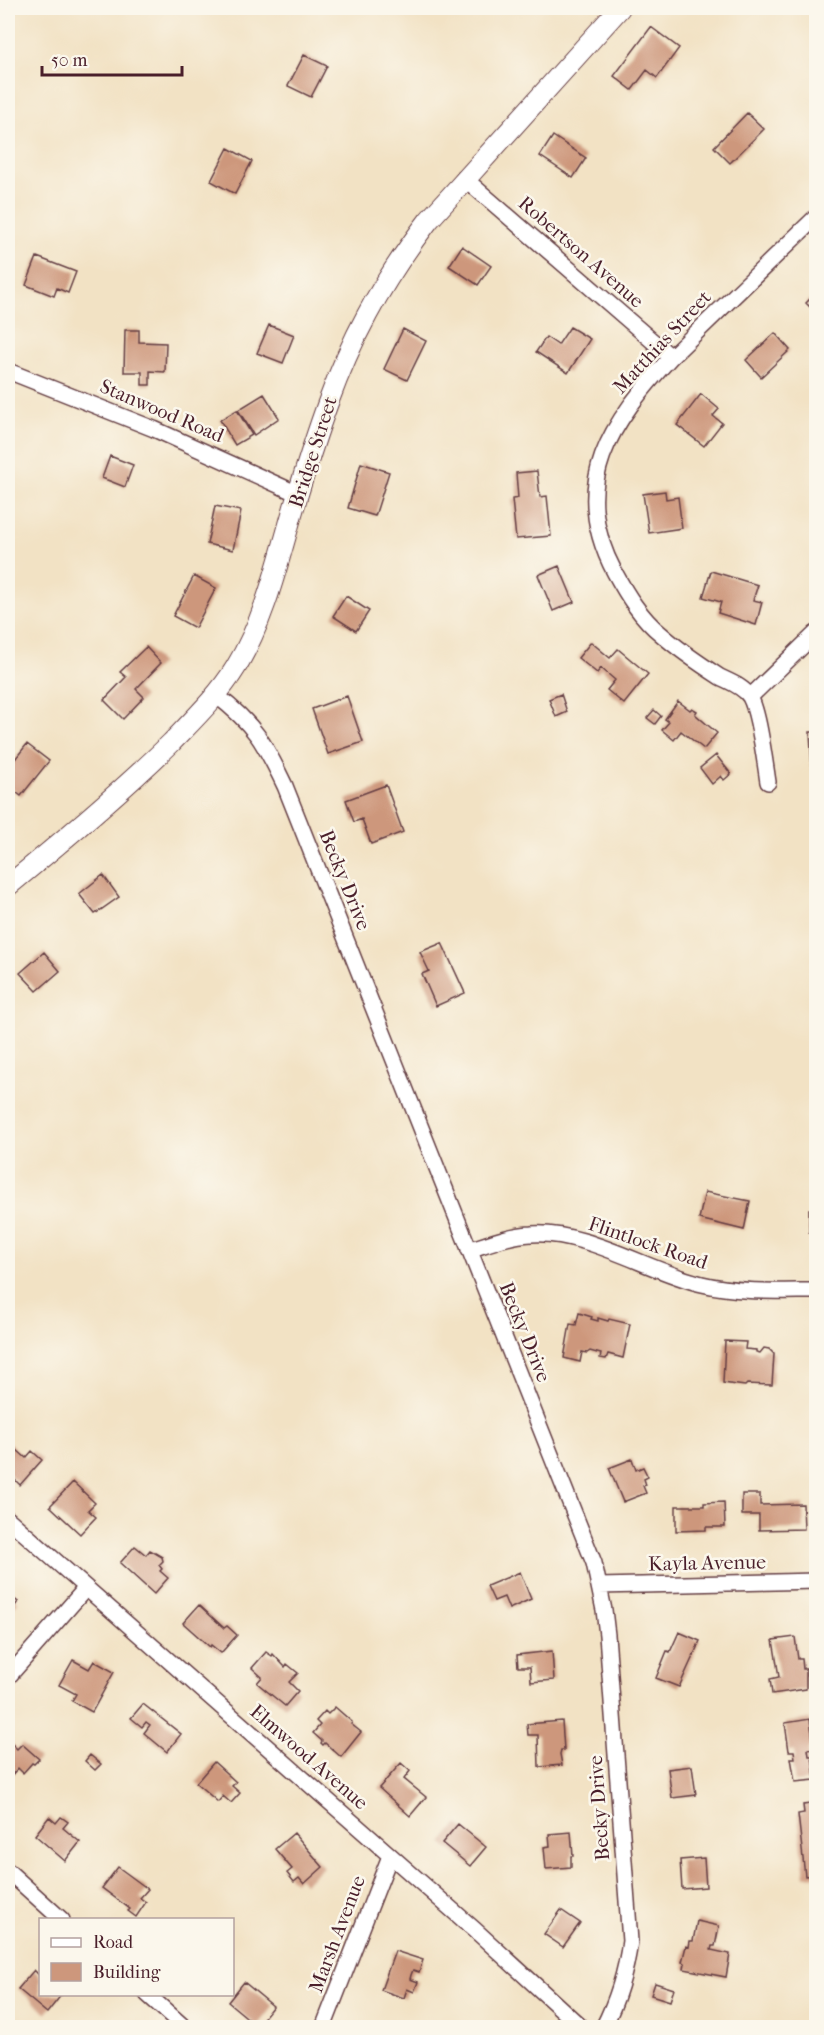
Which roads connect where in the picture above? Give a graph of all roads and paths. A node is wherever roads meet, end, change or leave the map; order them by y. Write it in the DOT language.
graph roads {
  1 [pos="620,8"];
  2 [pos="464,178"];
  3 [pos="816,217"];
  4 [pos="671,357"];
  5 [pos="8,371"];
  6 [pos="298,494"];
  7 [pos="816,633"];
  8 [pos="216,695"];
  9 [pos="750,697"];
  10 [pos="768,782"];
  11 [pos="8,886"];
  12 [pos="470,1250"];
  13 [pos="816,1292"];
  14 [pos="8,1519"];
  15 [pos="816,1581"];
  16 [pos="599,1586"];
  17 [pos="86,1588"];
  18 [pos="8,1677"];
  19 [pos="390,1856"];
  20 [pos="8,1871"];
  21 [pos="61,1918"];
  22 [pos="148,1996"];
  23 [pos="184,2028"];
  24 [pos="323,2028"];
  25 [pos="582,2028"];
  26 [pos="603,2028"];
  1 -- 2 [label="street, Bridge Street"];
  2 -- 4 [label="street, Robertson Avenue"];
  2 -- 6 [label="street, Bridge Street"];
  3 -- 4 [label="street, Matthias Street"];
  4 -- 9 [label="street, Matthias Street"];
  5 -- 6 [label="street, Stanwood Road"];
  6 -- 8 [label="street, Bridge Street"];
  7 -- 9 [label="street"];
  8 -- 11 [label="street, Bridge Street"];
  8 -- 12 [label="street, Becky Drive"];
  9 -- 10 [label="street"];
  12 -- 13 [label="street, Flintlock Road"];
  12 -- 16 [label="street, Becky Drive"];
  14 -- 17 [label="street, Elmwood Avenue"];
  15 -- 16 [label="street, Kayla Avenue"];
  16 -- 26 [label="street, Becky Drive"];
  17 -- 18 [label="street"];
  17 -- 19 [label="street, Elmwood Avenue"];
  19 -- 24 [label="street, Marsh Avenue"];
  19 -- 25 [label="street, Elmwood Avenue"];
  20 -- 21 [label="street"];
  22 -- 23 [label="street"];
}
